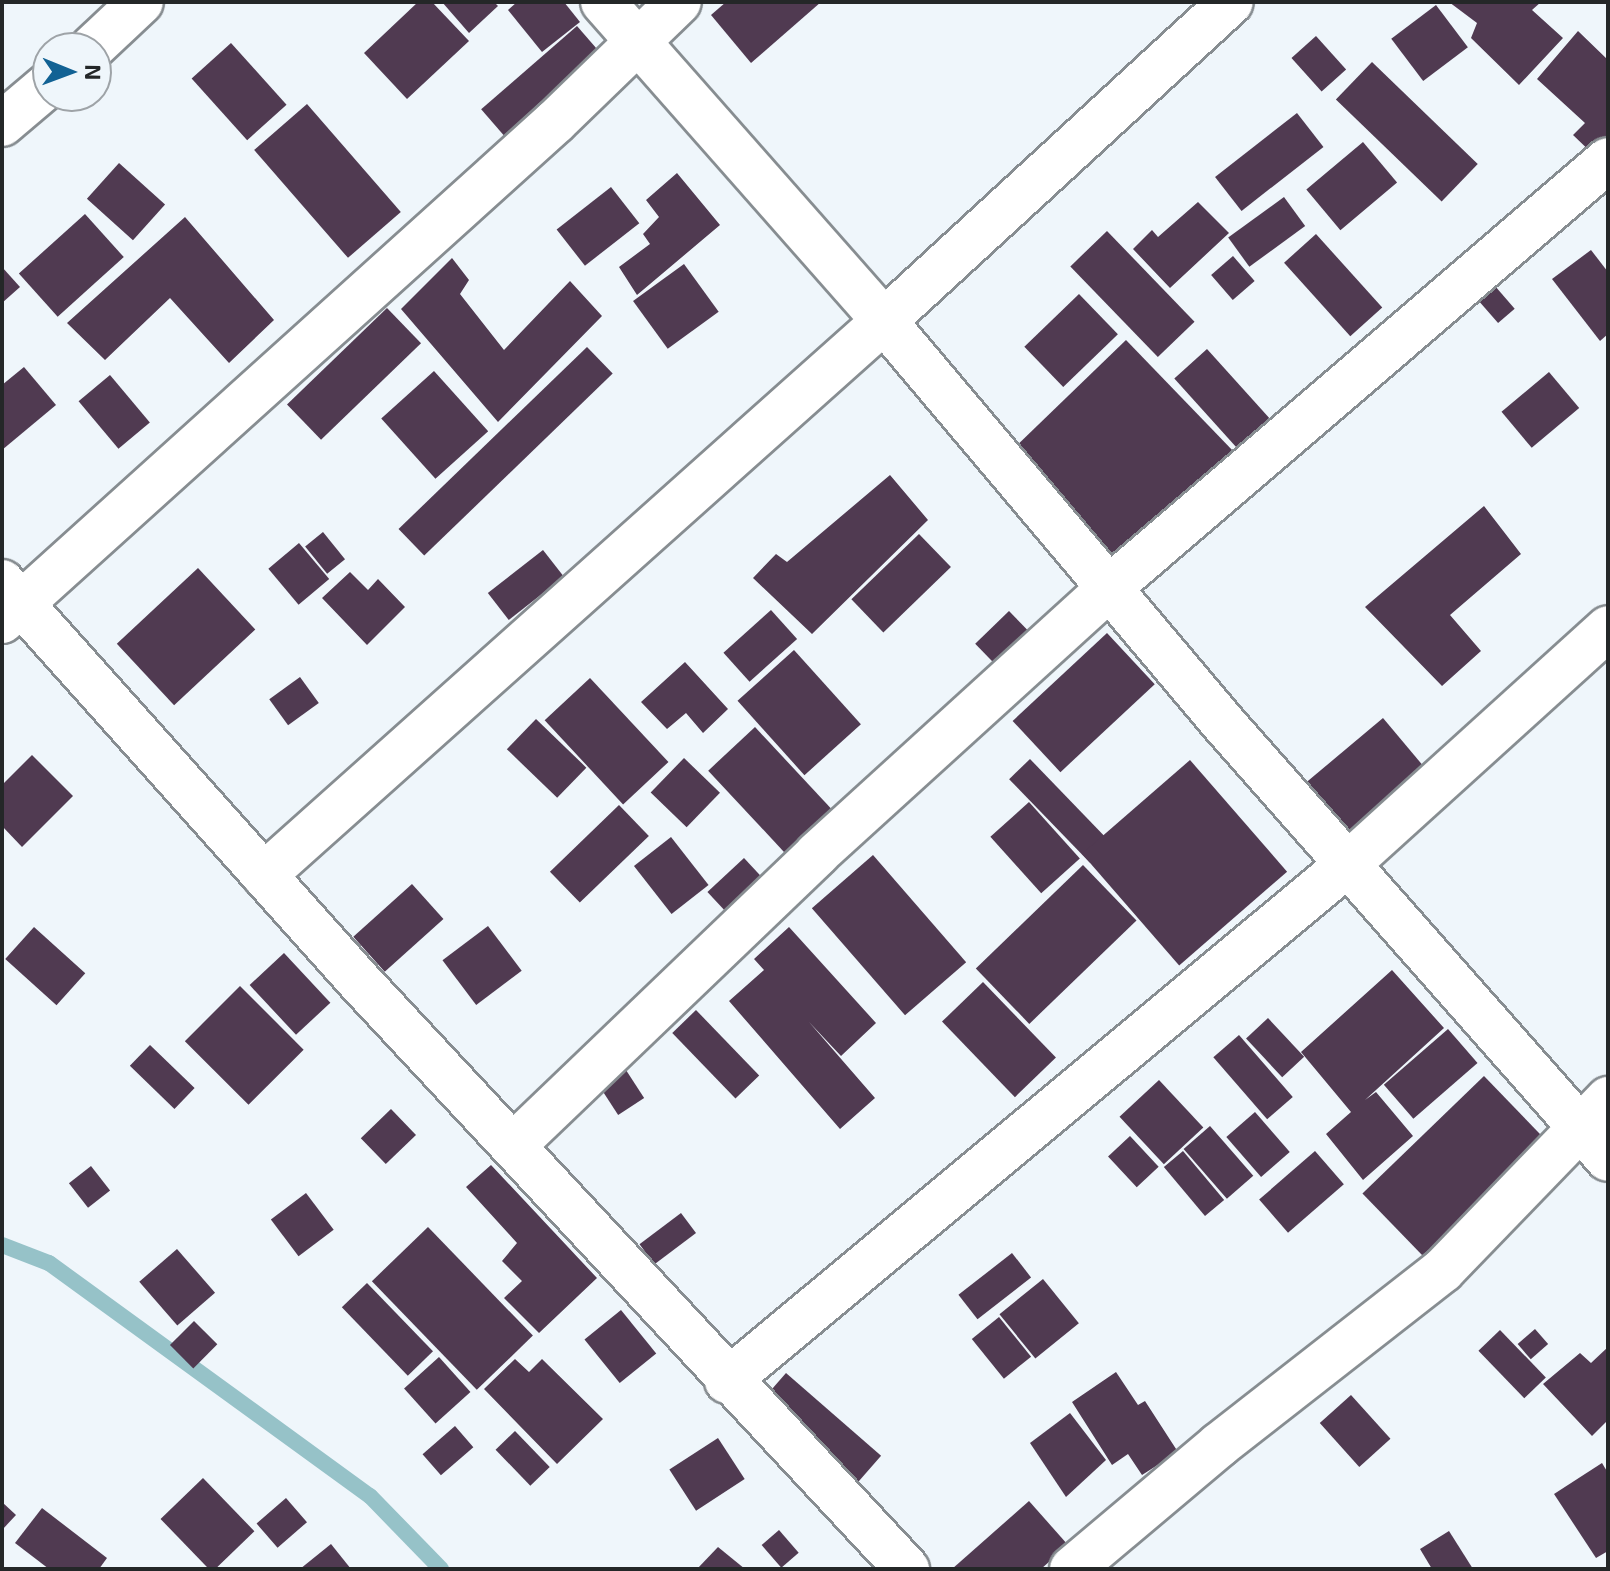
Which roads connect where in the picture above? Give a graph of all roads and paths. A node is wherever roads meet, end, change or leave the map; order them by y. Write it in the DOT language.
graph roads {
  1 [pos="141,2"];
  2 [pos="603,2"];
  3 [pos="679,2"];
  4 [pos="1231,2"];
  5 [pos="109,32"];
  6 [pos="638,40"];
  7 [pos="32,99"];
  8 [pos="2,124"];
  9 [pos="1608,160"];
  10 [pos="884,321"];
  11 [pos="1109,588"];
  12 [pos="9,603"];
  13 [pos="1608,628"];
  14 [pos="1348,864"];
  15 [pos="264,875"];
  16 [pos="1593,1112"];
  17 [pos="515,1144"];
  18 [pos="1608,1159"];
  19 [pos="727,1381"];
  20 [pos="907,1569"];
  21 [pos="1072,1569"];
  1 -- 5 [label="street"];
  2 -- 6 [label="street"];
  3 -- 6 [label="street"];
  4 -- 10 [label="street"];
  6 -- 10 [label="street"];
  6 -- 12 [label="street"];
  7 -- 8 [label="street"];
  9 -- 11 [label="street"];
  10 -- 11 [label="street"];
  10 -- 15 [label="street"];
  11 -- 14 [label="street"];
  11 -- 17 [label="street"];
  12 -- 15 [label="street"];
  13 -- 14 [label="street"];
  14 -- 16 [label="street"];
  14 -- 19 [label="street"];
  15 -- 17 [label="street"];
  16 -- 18 [label="street"];
  16 -- 21 [label="street"];
  17 -- 19 [label="street"];
  19 -- 20 [label="street"];
}
